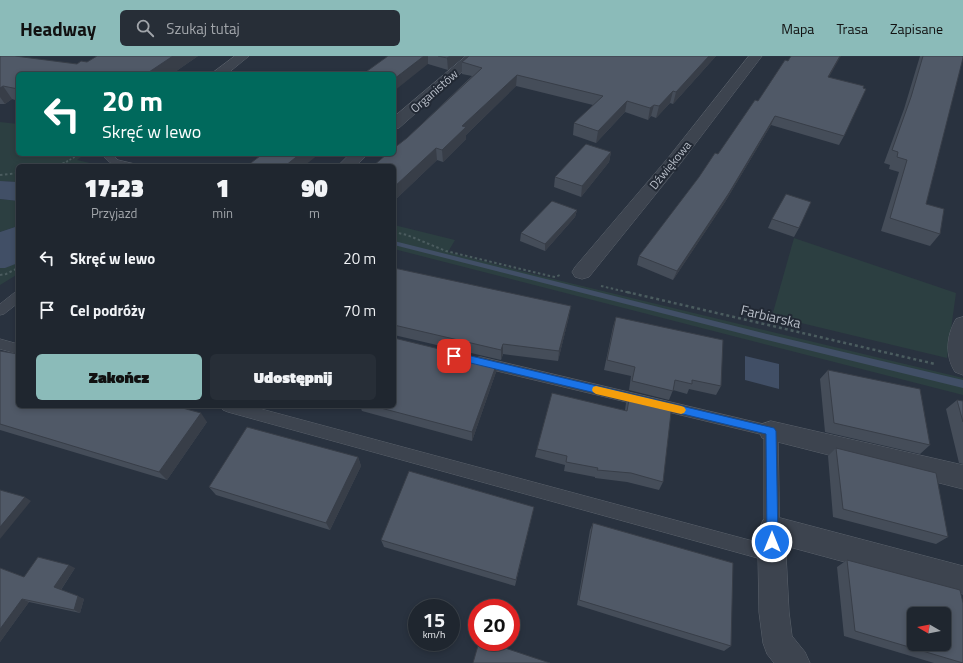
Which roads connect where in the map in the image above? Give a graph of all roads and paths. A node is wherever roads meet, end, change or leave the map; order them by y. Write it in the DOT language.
graph roads {
  1 [pos="242,56"];
  2 [pos="474,56"];
  3 [pos="756,56"];
  4 [pos="221,72"];
  5 [pos="396,123"];
  6 [pos="76,156"];
  7 [pos="110,156"];
  8 [pos="358,156"];
  9 [pos="62,164"];
  10 [pos="124,164"];
  11 [pos="348,164"];
  12 [pos="16,173"];
  13 [pos="0,175"];
  14 [pos="396,232"];
  15 [pos="16,269"];
  16 [pos="0,275"];
  17 [pos="583,275"];
  18 [pos="16,298"];
  19 [pos="0,311"];
  20 [pos="963,325"];
  21 [pos="0,344"];
  22 [pos="16,348"];
  23 [pos="471,360"];
  24 [pos="940,365"];
  25 [pos="963,366"];
  26 [pos="236,408"];
  27 [pos="770,431"];
  28 [pos="963,477"];
  29 [pos="772,542"];
  30 [pos="963,580"];
  31 [pos="794,663"];
  1 -- 4 [label="street"];
  2 -- 5 [label="street, Organistów"];
  3 -- 17 [label="street, Dźwiękowa"];
  6 -- 9 [label="path"];
  7 -- 10 [label="lane"];
  8 -- 11 [label="street"];
  12 -- 13 [label="path"];
  14 -- 17 [label="path, Farbiarska"];
  15 -- 16 [label="path"];
  17 -- 24 [label="path, Farbiarska"];
  18 -- 19 [label="lane"];
  20 -- 25 [label="street"];
  21 -- 22 [label="lane"];
  23 -- 27 [label="lane"];
  26 -- 29 [label="lane"];
  27 -- 28 [label="street"];
  27 -- 29 [label="lane"];
  29 -- 30 [label="street"];
  29 -- 31 [label="street"];
}
